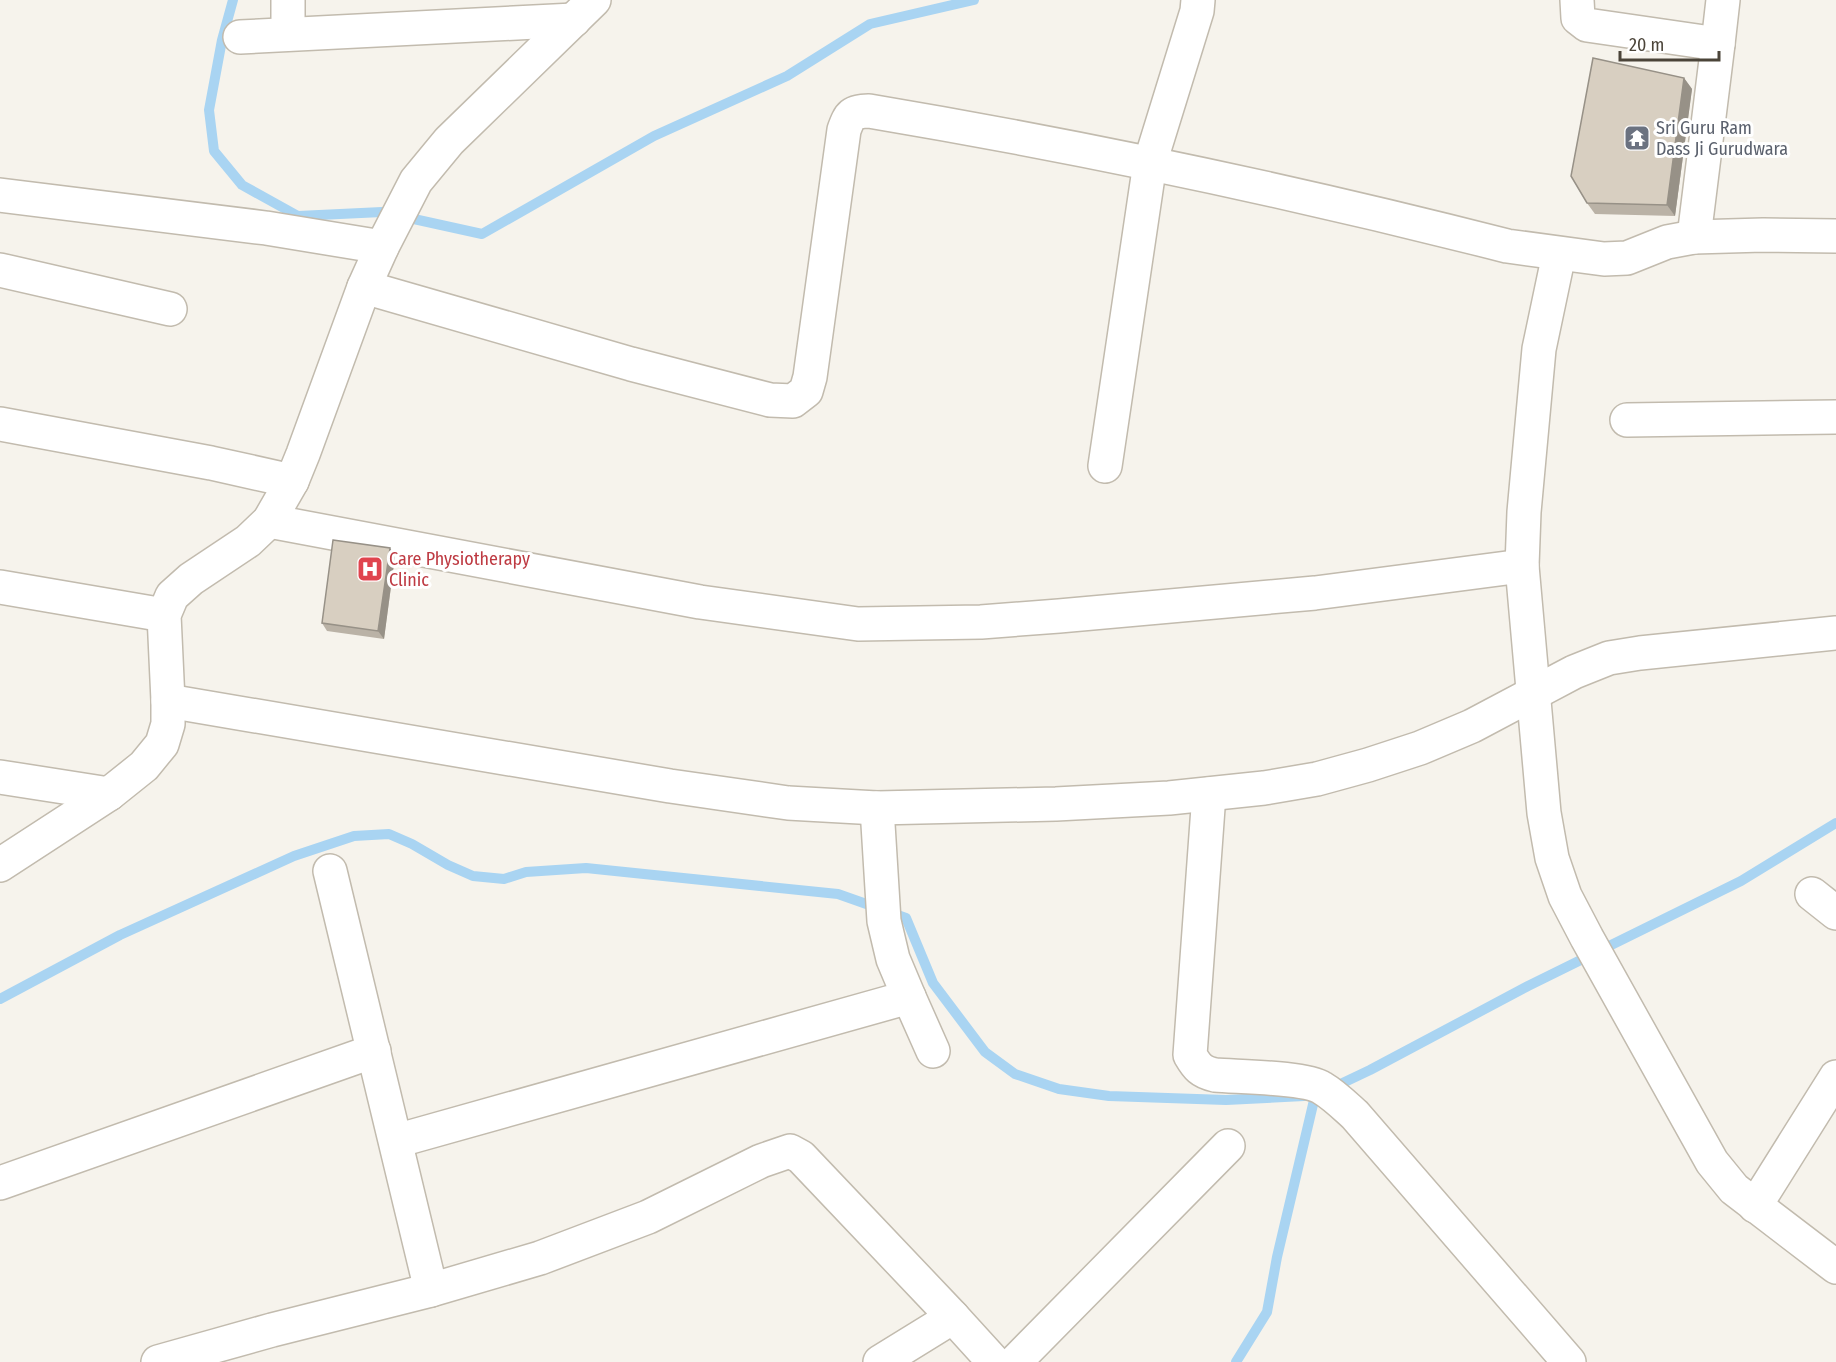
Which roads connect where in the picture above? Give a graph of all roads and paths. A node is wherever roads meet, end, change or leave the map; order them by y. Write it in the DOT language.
graph roads {
  1 [pos="288,0"];
  2 [pos="1198,0"];
  3 [pos="1577,0"];
  4 [pos="1724,0"];
  5 [pos="584,10"];
  6 [pos="288,34"];
  7 [pos="240,36"];
  8 [pos="1718,44"];
  9 [pos="1150,163"];
  10 [pos="0,195"];
  11 [pos="1836,236"];
  12 [pos="1694,237"];
  13 [pos="386,238"];
  14 [pos="1559,254"];
  15 [pos="0,270"];
  16 [pos="364,288"];
  17 [pos="170,309"];
  18 [pos="1836,417"];
  19 [pos="1627,420"];
  20 [pos="0,424"];
  21 [pos="1105,466"];
  22 [pos="292,481"];
  23 [pos="269,521"];
  24 [pos="1522,566"];
  25 [pos="0,586"];
  26 [pos="164,615"];
  27 [pos="1836,633"];
  28 [pos="1533,694"];
  29 [pos="168,701"];
  30 [pos="0,777"];
  31 [pos="1209,794"];
  32 [pos="109,795"];
  33 [pos="877,808"];
  34 [pos="0,864"];
  35 [pos="330,870"];
  36 [pos="909,997"];
  37 [pos="374,1051"];
  38 [pos="933,1051"];
  39 [pos="1836,1077"];
  40 [pos="396,1141"];
  41 [pos="1228,1146"];
  42 [pos="0,1183"];
  43 [pos="1755,1206"];
  44 [pos="1836,1267"];
  45 [pos="431,1290"];
  46 [pos="953,1317"];
  47 [pos="158,1362"];
  48 [pos="880,1362"];
  49 [pos="994,1362"];
  50 [pos="1015,1362"];
  51 [pos="1569,1362"];
  1 -- 6 [label="street"];
  2 -- 9 [label="street"];
  3 -- 8 [label="street"];
  4 -- 8 [label="street"];
  5 -- 6 [label="street"];
  5 -- 13 [label="street"];
  6 -- 7 [label="street"];
  8 -- 12 [label="street"];
  9 -- 14 [label="street"];
  9 -- 16 [label="street"];
  9 -- 21 [label="street"];
  10 -- 13 [label="street"];
  11 -- 12 [label="street"];
  12 -- 14 [label="street"];
  13 -- 16 [label="street"];
  14 -- 24 [label="street"];
  15 -- 17 [label="street"];
  16 -- 22 [label="street"];
  18 -- 19 [label="street"];
  20 -- 22 [label="street"];
  22 -- 23 [label="street"];
  23 -- 24 [label="street"];
  23 -- 26 [label="street"];
  24 -- 28 [label="street"];
  25 -- 26 [label="street"];
  26 -- 29 [label="street"];
  27 -- 28 [label="street"];
  28 -- 31 [label="street"];
  28 -- 43 [label="street"];
  29 -- 32 [label="street"];
  29 -- 33 [label="street"];
  30 -- 32 [label="street"];
  31 -- 33 [label="street"];
  31 -- 51 [label="street"];
  32 -- 34 [label="street"];
  33 -- 36 [label="street"];
  35 -- 37 [label="street"];
  36 -- 38 [label="street"];
  36 -- 40 [label="street"];
  37 -- 40 [label="street"];
  37 -- 42 [label="street"];
  39 -- 43 [label="street"];
  40 -- 45 [label="street"];
  41 -- 50 [label="street"];
  43 -- 44 [label="street"];
  45 -- 46 [label="street"];
  45 -- 47 [label="street"];
  46 -- 48 [label="street"];
  46 -- 49 [label="street"];
}
